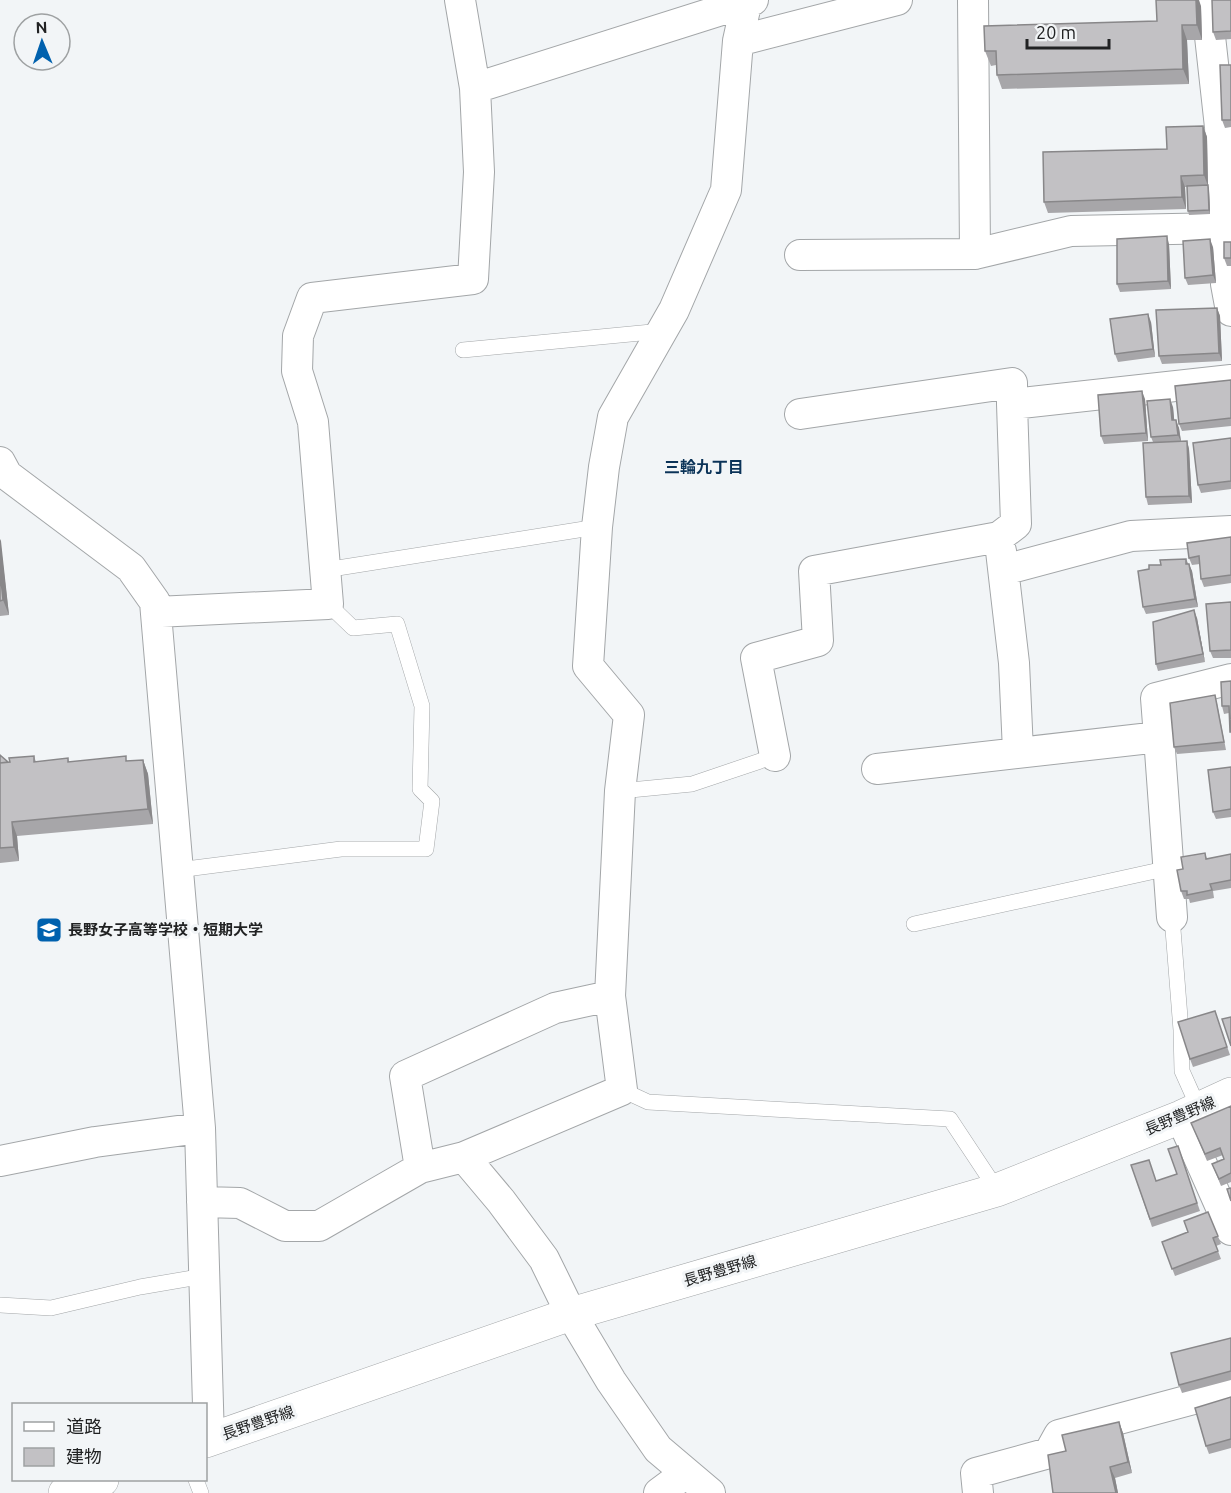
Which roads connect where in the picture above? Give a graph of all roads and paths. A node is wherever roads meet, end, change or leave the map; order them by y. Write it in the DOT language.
graph roads {
  1 [pos="460,0"];
  2 [pos="749,0"];
  3 [pos="897,0"];
  4 [pos="973,0"];
  5 [pos="1206,0"];
  6 [pos="738,41"];
  7 [pos="475,88"];
  8 [pos="1226,235"];
  9 [pos="975,254"];
  10 [pos="800,255"];
  11 [pos="1231,311"];
  12 [pos="662,330"];
  13 [pos="463,350"];
  14 [pos="1231,380"];
  15 [pos="1012,404"];
  16 [pos="800,414"];
  17 [pos="0,462"];
  18 [pos="597,527"];
  19 [pos="1231,531"];
  20 [pos="999,537"];
  21 [pos="325,570"];
  22 [pos="1004,570"];
  23 [pos="328,604"];
  24 [pos="156,612"];
  25 [pos="1231,679"];
  26 [pos="1159,737"];
  27 [pos="1018,751"];
  28 [pos="775,756"];
  29 [pos="877,769"];
  30 [pos="620,791"];
  31 [pos="1169,868"];
  32 [pos="178,870"];
  33 [pos="1172,917"];
  34 [pos="914,924"];
  35 [pos="610,996"];
  36 [pos="622,1090"];
  37 [pos="1231,1094"];
  38 [pos="1190,1113"];
  39 [pos="200,1128"];
  40 [pos="464,1157"];
  41 [pos="0,1161"];
  42 [pos="420,1168"];
  43 [pos="997,1190"];
  44 [pos="202,1202"];
  45 [pos="1231,1230"];
  46 [pos="204,1276"];
  47 [pos="0,1305"];
  48 [pos="572,1314"];
  49 [pos="1231,1389"];
  50 [pos="206,1403"];
  51 [pos="207,1441"];
  52 [pos="686,1473"];
  53 [pos="97,1481"];
  54 [pos="65,1493"];
  55 [pos="659,1493"];
  56 [pos="710,1493"];
  57 [pos="978,1493"];
  1 -- 7 [label="street"];
  2 -- 6 [label="street"];
  2 -- 7 [label="street"];
  3 -- 6 [label="street"];
  4 -- 9 [label="street"];
  5 -- 8 [label="street"];
  6 -- 12 [label="street"];
  7 -- 21 [label="street"];
  8 -- 9 [label="street"];
  8 -- 11 [label="street"];
  9 -- 10 [label="street"];
  12 -- 13 [label="lane"];
  12 -- 18 [label="street"];
  14 -- 15 [label="street"];
  15 -- 16 [label="street"];
  15 -- 20 [label="street"];
  17 -- 24 [label="street"];
  18 -- 21 [label="lane"];
  18 -- 30 [label="street"];
  19 -- 22 [label="street"];
  20 -- 22 [label="street"];
  20 -- 28 [label="street"];
  21 -- 23 [label="street"];
  22 -- 27 [label="street"];
  23 -- 24 [label="street"];
  23 -- 32 [label="lane"];
  24 -- 32 [label="street"];
  25 -- 26 [label="street"];
  26 -- 27 [label="street"];
  26 -- 31 [label="street"];
  27 -- 29 [label="street"];
  28 -- 30 [label="lane"];
  30 -- 35 [label="street"];
  31 -- 33 [label="street"];
  31 -- 34 [label="lane"];
  32 -- 39 [label="street"];
  33 -- 38 [label="lane"];
  35 -- 36 [label="street"];
  35 -- 42 [label="street"];
  36 -- 40 [label="street"];
  36 -- 43 [label="lane"];
  37 -- 38 [label="main road, 長野豊野線"];
  38 -- 43 [label="main road, 長野豊野線"];
  38 -- 45 [label="street"];
  39 -- 41 [label="street"];
  39 -- 44 [label="street"];
  40 -- 42 [label="street"];
  40 -- 48 [label="street"];
  42 -- 44 [label="street"];
  43 -- 48 [label="main road, 長野豊野線"];
  44 -- 46 [label="street"];
  46 -- 47 [label="lane"];
  46 -- 50 [label="street"];
  48 -- 51 [label="main road, 長野豊野線"];
  48 -- 52 [label="street"];
  49 -- 57 [label="street"];
  52 -- 55 [label="street"];
  52 -- 56 [label="street"];
  53 -- 54 [label="main road"];
}
